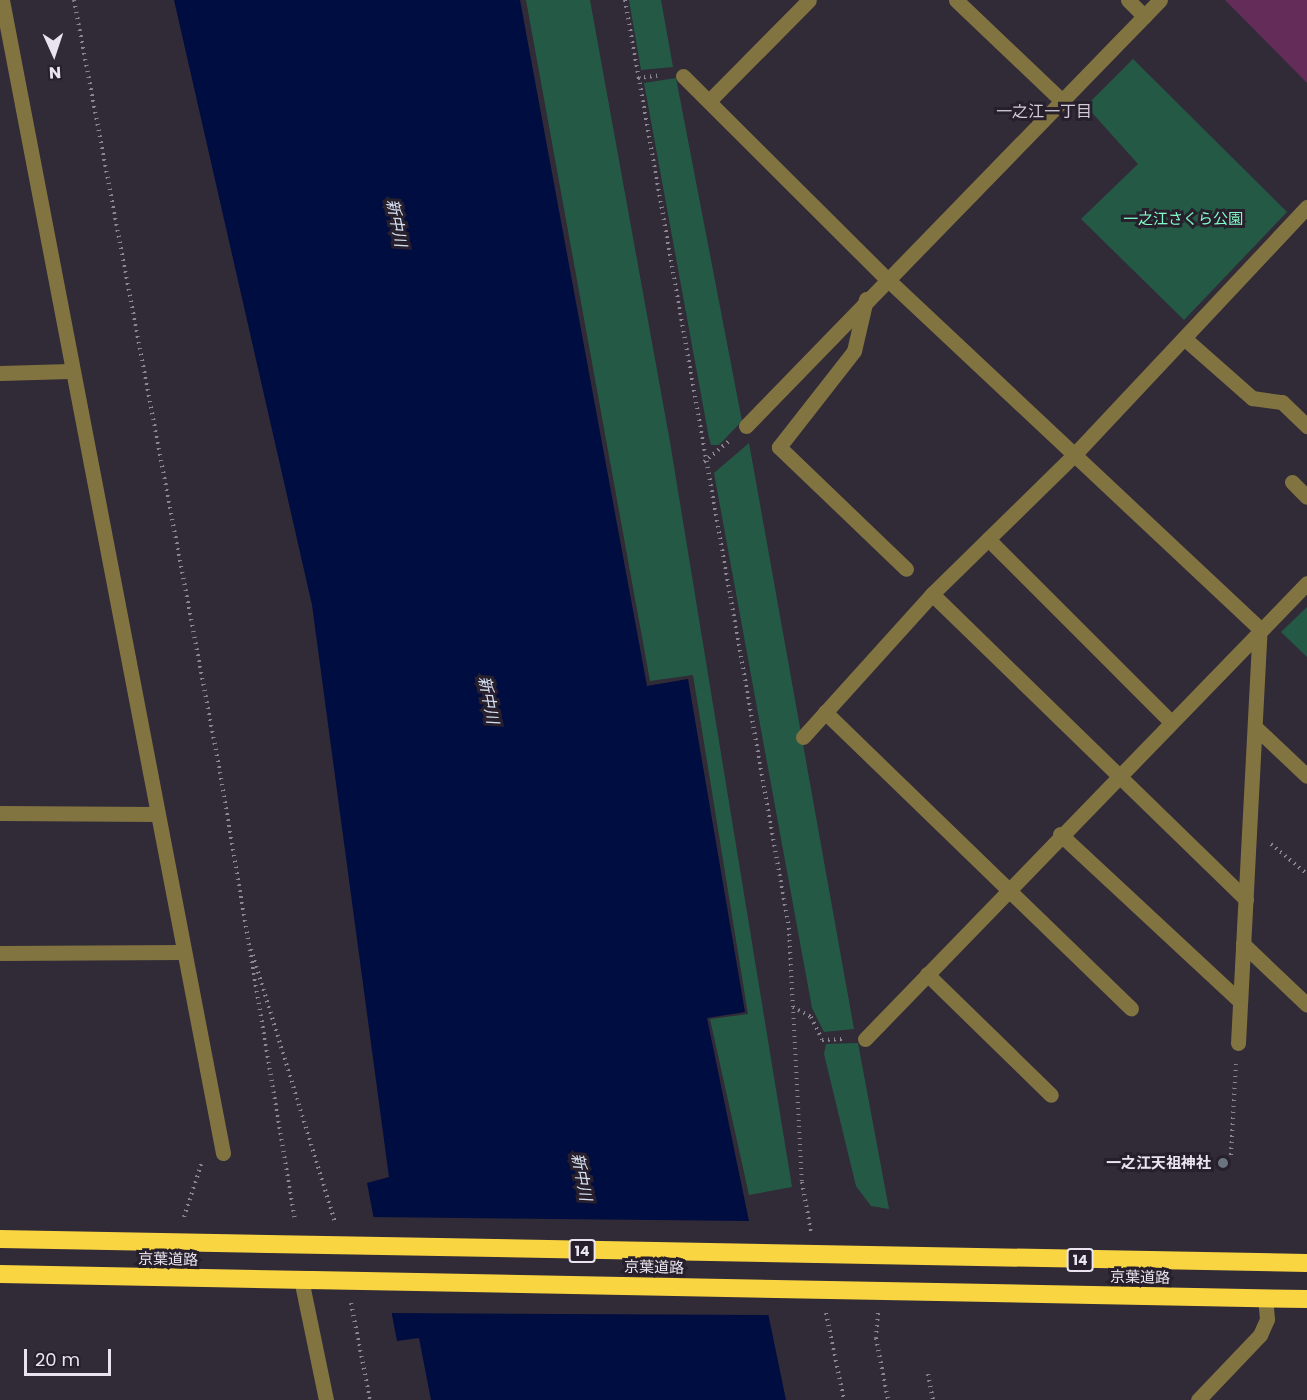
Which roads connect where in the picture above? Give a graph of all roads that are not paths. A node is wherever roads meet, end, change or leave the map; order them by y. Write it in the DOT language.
graph roads {
  1 [pos="2,0"];
  2 [pos="956,0"];
  3 [pos="1128,0"];
  4 [pos="1160,0"];
  5 [pos="800,3"];
  6 [pos="1144,16"];
  7 [pos="683,76"];
  8 [pos="711,99"];
  9 [pos="1061,100"];
  10 [pos="1307,207"];
  11 [pos="885,278"];
  12 [pos="866,298"];
  13 [pos="1184,338"];
  14 [pos="70,371"];
  15 [pos="0,373"];
  16 [pos="746,426"];
  17 [pos="1307,426"];
  18 [pos="1073,456"];
  19 [pos="1292,482"];
  20 [pos="1307,497"];
  21 [pos="988,539"];
  22 [pos="906,569"];
  23 [pos="1307,583"];
  24 [pos="932,594"];
  25 [pos="1260,629"];
  26 [pos="825,712"];
  27 [pos="1169,720"];
  28 [pos="1255,727"];
  29 [pos="803,737"];
  30 [pos="1116,775"];
  31 [pos="1307,777"];
  32 [pos="0,813"];
  33 [pos="156,814"];
  34 [pos="1060,834"];
  35 [pos="1008,888"];
  36 [pos="1246,900"];
  37 [pos="1243,944"];
  38 [pos="184,952"];
  39 [pos="0,953"];
  40 [pos="927,974"];
  41 [pos="1240,1002"];
  42 [pos="1307,1005"];
  43 [pos="1131,1009"];
  44 [pos="865,1039"];
  45 [pos="1238,1043"];
  46 [pos="1051,1095"];
  47 [pos="223,1153"];
  48 [pos="0,1239"];
  49 [pos="1307,1263"];
  50 [pos="0,1274"];
  51 [pos="301,1279"];
  52 [pos="1265,1298"];
  53 [pos="1307,1299"];
  54 [pos="326,1400"];
  55 [pos="1198,1400"];
  1 -- 14 [label="street"];
  2 -- 9 [label="street"];
  3 -- 6 [label="street"];
  4 -- 6 [label="street"];
  5 -- 8 [label="street"];
  6 -- 9 [label="street"];
  7 -- 8 [label="street"];
  8 -- 11 [label="street"];
  9 -- 11 [label="street"];
  10 -- 13 [label="street"];
  11 -- 12 [label="street"];
  11 -- 18 [label="street"];
  12 -- 16 [label="street"];
  12 -- 22 [label="street"];
  13 -- 17 [label="street"];
  13 -- 18 [label="street"];
  14 -- 15 [label="street"];
  14 -- 33 [label="street"];
  18 -- 21 [label="street"];
  18 -- 25 [label="street"];
  19 -- 20 [label="street"];
  21 -- 24 [label="street"];
  21 -- 27 [label="street"];
  23 -- 25 [label="street"];
  24 -- 26 [label="street"];
  24 -- 30 [label="street"];
  25 -- 27 [label="street"];
  25 -- 28 [label="street"];
  26 -- 29 [label="street"];
  26 -- 35 [label="street"];
  27 -- 30 [label="street"];
  28 -- 31 [label="street"];
  28 -- 36 [label="street"];
  30 -- 34 [label="street"];
  30 -- 36 [label="street"];
  32 -- 33 [label="street"];
  33 -- 38 [label="street"];
  34 -- 35 [label="street"];
  34 -- 41 [label="street"];
  35 -- 40 [label="street"];
  35 -- 43 [label="street"];
  36 -- 37 [label="street"];
  37 -- 41 [label="street"];
  37 -- 42 [label="street"];
  38 -- 39 [label="street"];
  38 -- 47 [label="street"];
  40 -- 44 [label="street"];
  40 -- 46 [label="street"];
  41 -- 45 [label="street"];
  48 -- 49 [label="highway, 京葉道路 / 14"];
  50 -- 51 [label="highway, 京葉道路 / 14"];
  51 -- 52 [label="highway, 京葉道路 / 14"];
  51 -- 54 [label="street"];
  52 -- 53 [label="highway, 京葉道路 / 14"];
  52 -- 55 [label="street"];
}
